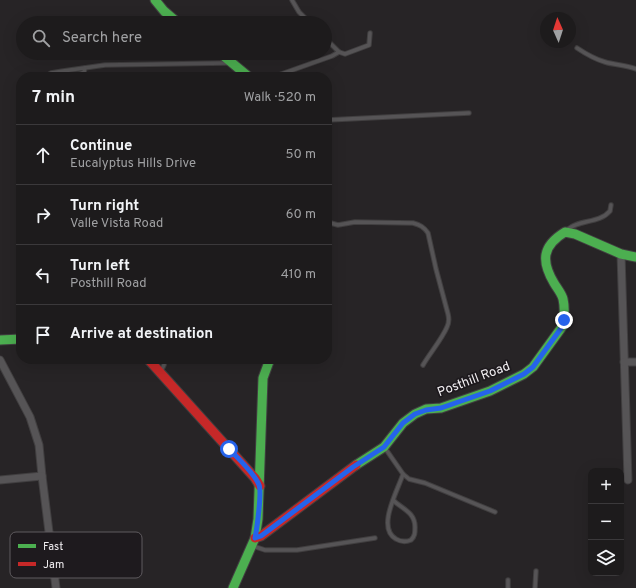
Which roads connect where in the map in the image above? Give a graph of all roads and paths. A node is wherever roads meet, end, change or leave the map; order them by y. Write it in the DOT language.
graph roads {
  1 [pos="155,0"];
  2 [pos="292,0"];
  3 [pos="170,16"];
  4 [pos="302,16"];
  5 [pos="370,33"];
  6 [pos="332,46"];
  7 [pos="577,48"];
  8 [pos="338,52"];
  9 [pos="332,56"];
  10 [pos="229,60"];
  11 [pos="321,60"];
  12 [pos="232,62"];
  13 [pos="85,68"];
  14 [pos="636,69"];
  15 [pos="58,72"];
  16 [pos="84,72"];
  17 [pos="243,72"];
  18 [pos="287,72"];
  19 [pos="469,113"];
  20 [pos="332,120"];
  21 [pos="611,205"];
  22 [pos="332,223"];
  23 [pos="565,232"];
  24 [pos="621,254"];
  25 [pos="636,257"];
  26 [pos="16,339"];
  27 [pos="0,340"];
  28 [pos="0,360"];
  29 [pos="624,362"];
  30 [pos="636,362"];
  31 [pos="153,364"];
  32 [pos="164,364"];
  33 [pos="268,364"];
  34 [pos="423,365"];
  35 [pos="160,371"];
  36 [pos="384,447"];
  37 [pos="403,474"];
  38 [pos="42,476"];
  39 [pos="0,480"];
  40 [pos="628,480"];
  41 [pos="260,486"];
  42 [pos="393,500"];
  43 [pos="495,512"];
  44 [pos="49,532"];
  45 [pos="375,538"];
  46 [pos="254,542"];
  47 [pos="536,571"];
  48 [pos="55,578"];
  49 [pos="508,580"];
  50 [pos="56,588"];
  51 [pos="233,588"];
  52 [pos="508,588"];
  53 [pos="535,588"];
  1 -- 3 [label="street"];
  2 -- 4 [label="lane"];
  5 -- 8 [label="lane"];
  6 -- 8 [label="lane"];
  7 -- 14 [label="lane"];
  8 -- 9 [label="lane"];
  10 -- 12 [label="street"];
  11 -- 18 [label="lane"];
  12 -- 13 [label="lane"];
  12 -- 17 [label="street"];
  13 -- 15 [label="lane"];
  13 -- 16 [label="lane"];
  19 -- 20 [label="lane"];
  21 -- 23 [label="lane"];
  22 -- 34 [label="lane"];
  23 -- 24 [label="street"];
  23 -- 36 [label="street, Posthill Road"];
  24 -- 25 [label="street"];
  24 -- 29 [label="street"];
  26 -- 27 [label="street"];
  28 -- 38 [label="street"];
  29 -- 30 [label="street"];
  29 -- 40 [label="street"];
  31 -- 35 [label="street"];
  32 -- 35 [label="lane"];
  33 -- 41 [label="street"];
  35 -- 41 [label="street"];
  36 -- 37 [label="lane"];
  36 -- 46 [label="street, Posthill Road"];
  37 -- 42 [label="lane"];
  37 -- 43 [label="lane"];
  38 -- 39 [label="street"];
  38 -- 44 [label="street"];
  41 -- 46 [label="street"];
  42 -- 42 [label="lane"];
  45 -- 46 [label="lane"];
  46 -- 51 [label="street"];
  47 -- 53 [label="lane"];
  48 -- 50 [label="street"];
  49 -- 52 [label="lane"];
}
